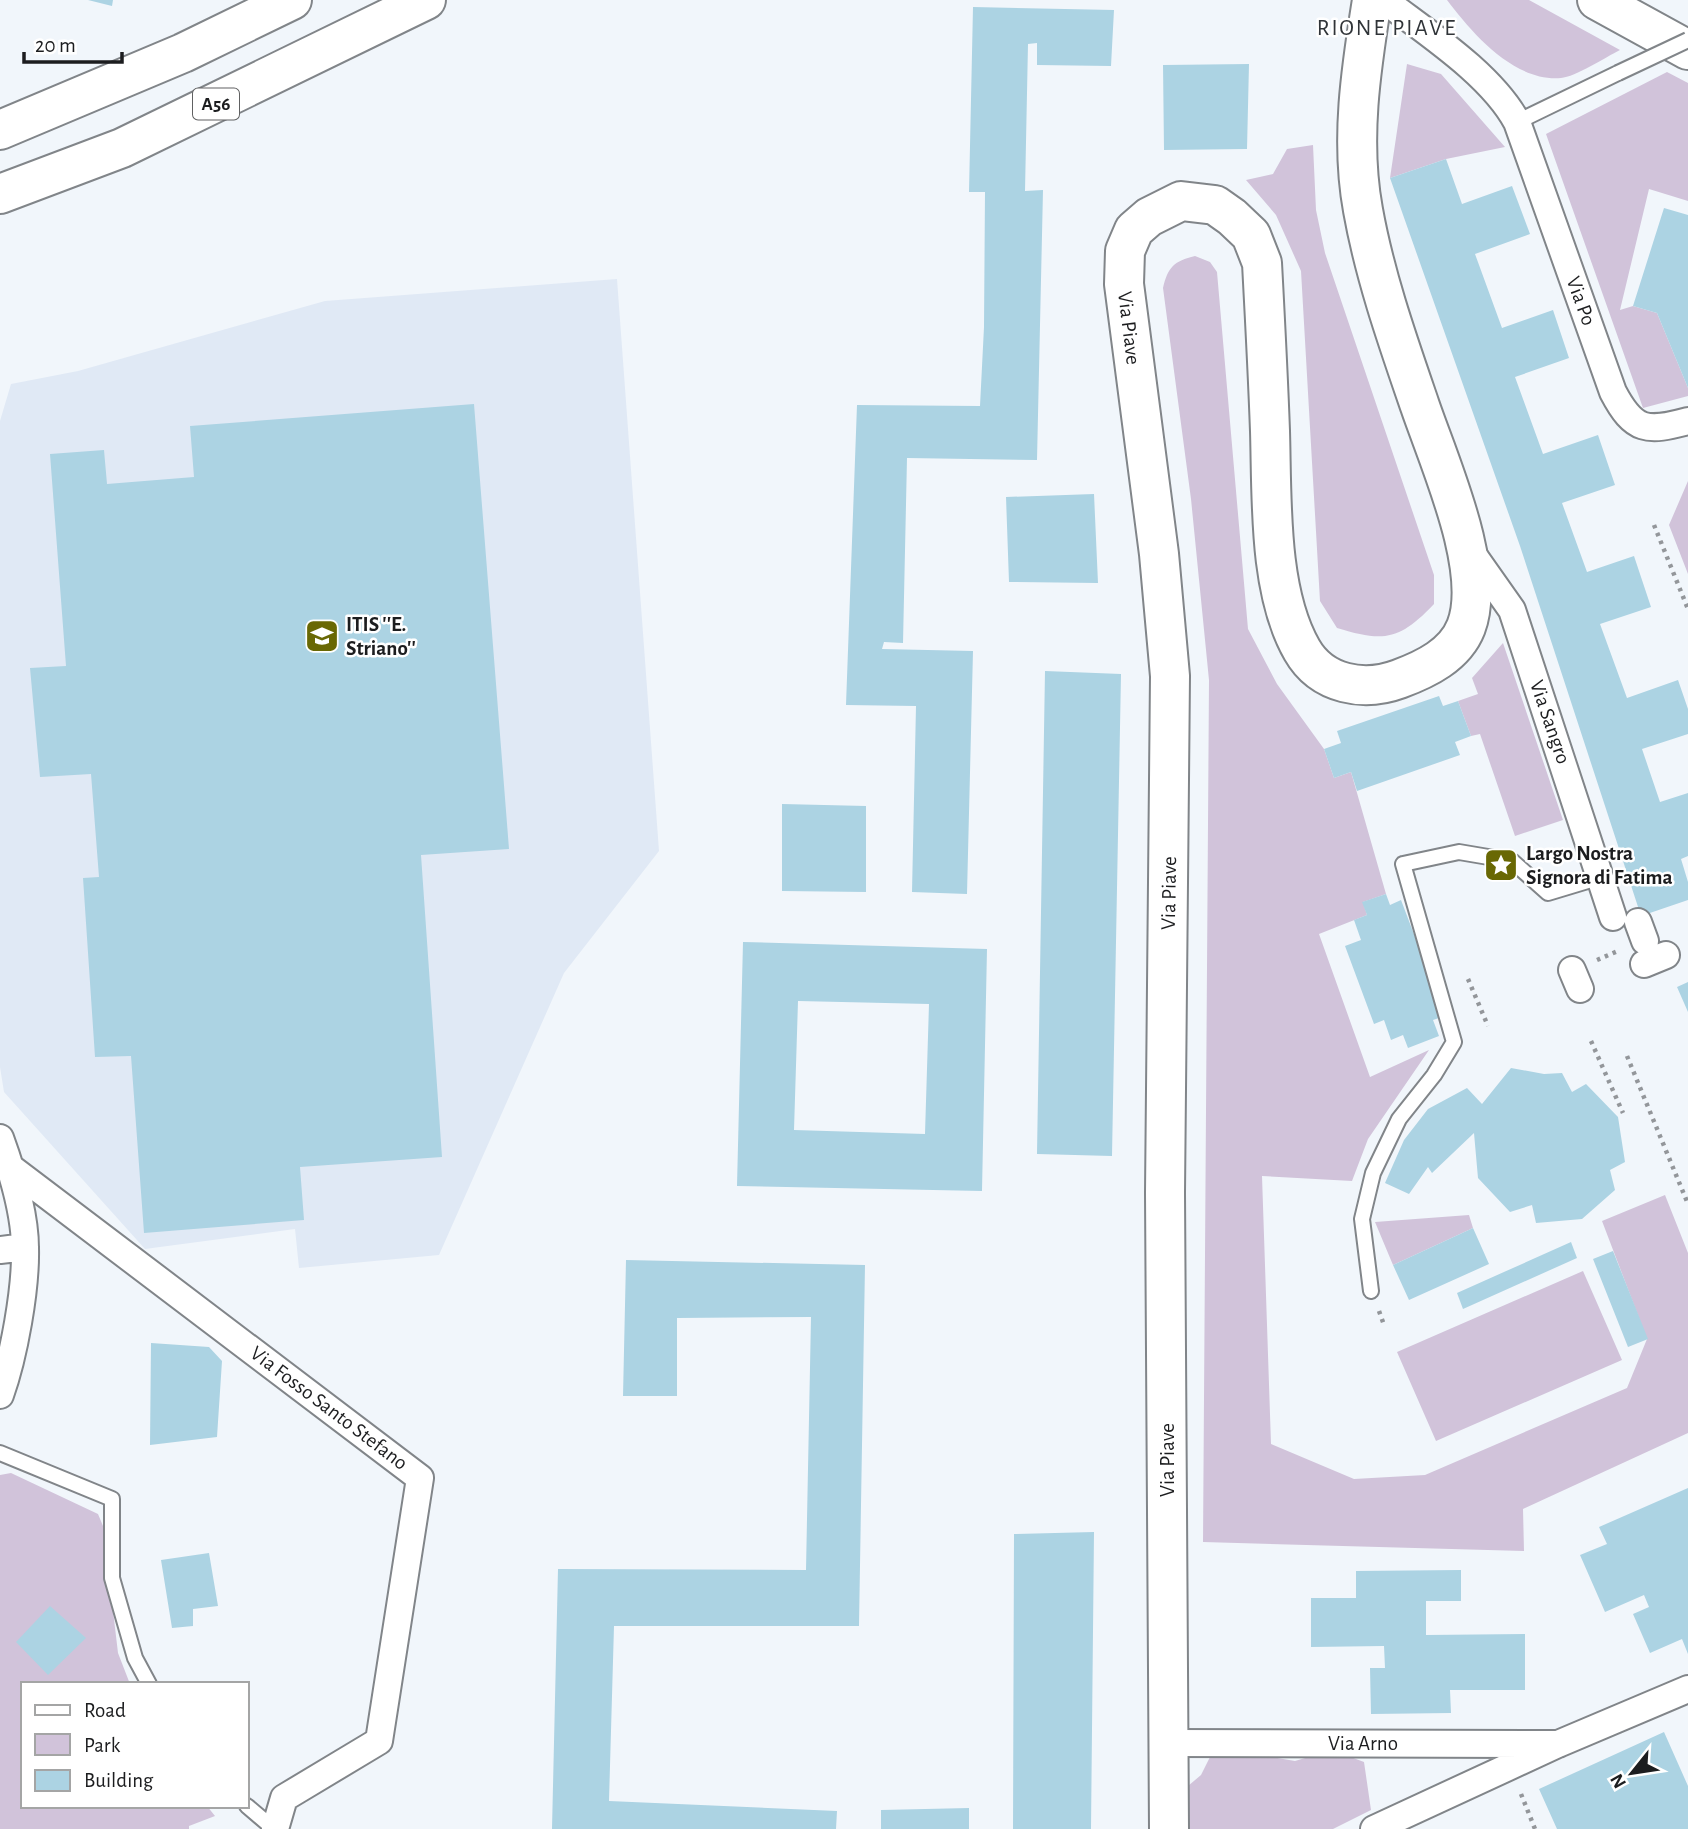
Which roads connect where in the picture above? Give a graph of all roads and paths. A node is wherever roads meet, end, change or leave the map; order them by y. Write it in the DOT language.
graph roads {
  1 [pos="292,0"];
  2 [pos="426,0"];
  3 [pos="1371,0"];
  4 [pos="1384,0"];
  5 [pos="1597,0"];
  6 [pos="1688,40"];
  7 [pos="1688,50"];
  8 [pos="1517,122"];
  9 [pos="0,130"];
  10 [pos="0,194"];
  11 [pos="1688,421"];
  12 [pos="1654,525"];
  13 [pos="1462,539"];
  14 [pos="1688,609"];
  15 [pos="1601,877"];
  16 [pos="1646,947"];
  17 [pos="1468,979"];
  18 [pos="1576,979"];
  19 [pos="1488,1026"];
  20 [pos="1591,1041"];
  21 [pos="1627,1056"];
  22 [pos="1623,1113"];
  23 [pos="0,1138"];
  24 [pos="11,1168"];
  25 [pos="1688,1204"];
  26 [pos="13,1249"];
  27 [pos="1371,1291"];
  28 [pos="0,1395"];
  29 [pos="0,1453"];
  30 [pos="148,1682"];
  31 [pos="1688,1689"];
  32 [pos="1168,1743"];
  33 [pos="1558,1744"];
  34 [pos="1509,1767"];
  35 [pos="248,1806"];
  36 [pos="274,1828"];
  37 [pos="1169,1829"];
  38 [pos="1374,1829"];
  39 [pos="1535,1829"];
  1 -- 9 [label="main road"];
  2 -- 10 [label="main road, A56"];
  3 -- 13 [label="main road, Via Piave"];
  4 -- 8 [label="street, Via Po"];
  5 -- 7 [label="main road"];
  6 -- 8 [label="lane, bridge"];
  8 -- 11 [label="street, Via Po"];
  12 -- 14 [label="path"];
  13 -- 15 [label="street, Via Sangro"];
  13 -- 32 [label="main road, Via Piave"];
  15 -- 16 [label="street, Via Sangro"];
  15 -- 27 [label="lane"];
  16 -- 18 [label="path"];
  17 -- 19 [label="path"];
  20 -- 22 [label="path"];
  21 -- 25 [label="path"];
  23 -- 24 [label="street"];
  24 -- 26 [label="street"];
  24 -- 36 [label="street, Via Fosso Santo Stefano"];
  26 -- 28 [label="street"];
  29 -- 30 [label="lane"];
  31 -- 33 [label="street, Via Arno"];
  32 -- 33 [label="street, Via Arno"];
  32 -- 37 [label="main road, Via Piave"];
  33 -- 34 [label="street, Via Arno"];
  34 -- 38 [label="street, Via Arno"];
  34 -- 39 [label="path"];
  35 -- 36 [label="lane"];
}
